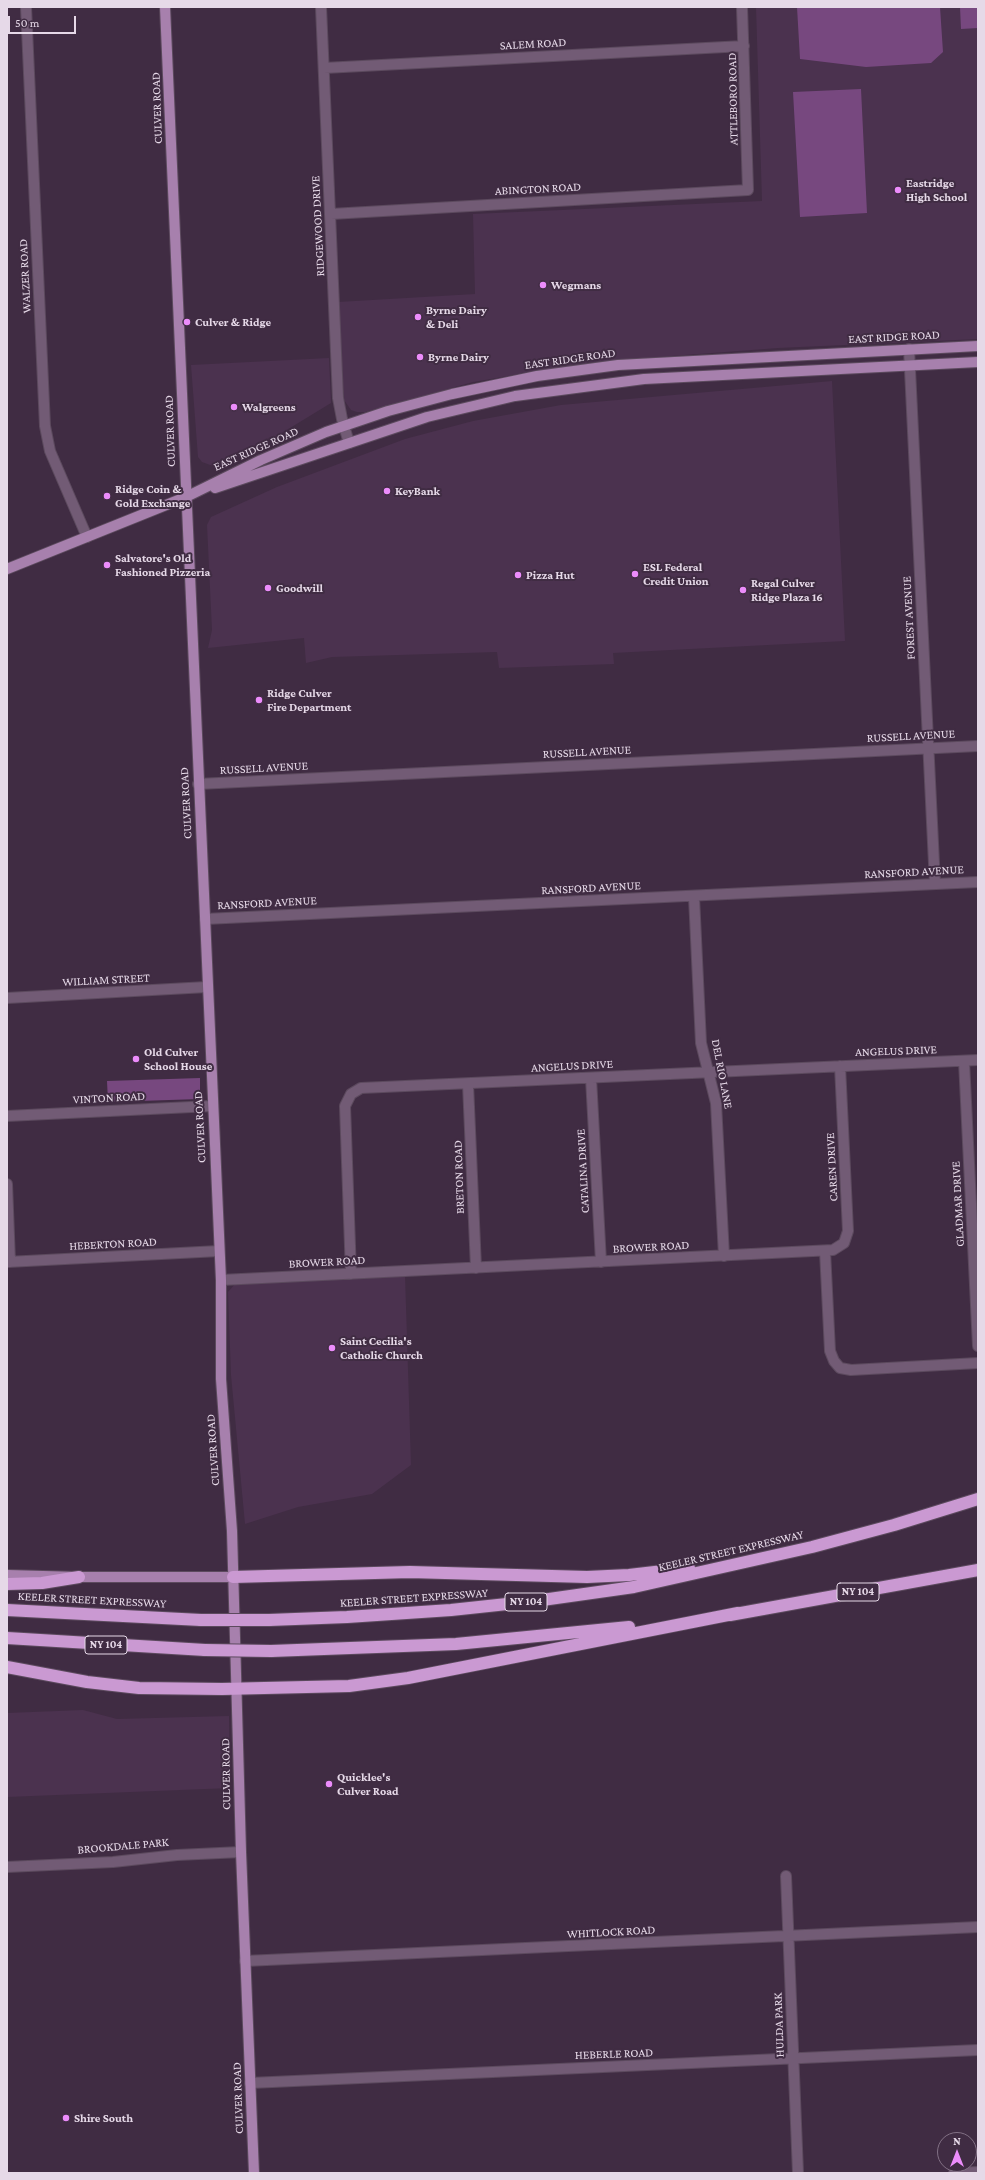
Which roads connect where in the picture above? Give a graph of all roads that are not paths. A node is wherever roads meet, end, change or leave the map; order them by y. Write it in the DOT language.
graph roads {
  1 [pos="26,7"];
  2 [pos="165,7"];
  3 [pos="321,7"];
  4 [pos="742,7"];
  5 [pos="744,46"];
  6 [pos="324,68"];
  7 [pos="748,190"];
  8 [pos="331,214"];
  9 [pos="978,346"];
  10 [pos="909,349"];
  11 [pos="978,362"];
  12 [pos="910,366"];
  13 [pos="343,426"];
  14 [pos="349,443"];
  15 [pos="186,497"];
  16 [pos="87,537"];
  17 [pos="7,569"];
  18 [pos="978,746"];
  19 [pos="929,748"];
  20 [pos="198,784"];
  21 [pos="978,882"];
  22 [pos="935,884"];
  23 [pos="694,897"];
  24 [pos="205,919"];
  25 [pos="207,987"];
  26 [pos="7,998"];
  27 [pos="978,1060"];
  28 [pos="964,1061"];
  29 [pos="840,1066"];
  30 [pos="708,1073"];
  31 [pos="591,1078"];
  32 [pos="468,1084"];
  33 [pos="212,1106"];
  34 [pos="7,1116"];
  35 [pos="7,1184"];
  36 [pos="219,1251"];
  37 [pos="825,1251"];
  38 [pos="724,1256"];
  39 [pos="8,1262"];
  40 [pos="601,1262"];
  41 [pos="476,1268"];
  42 [pos="351,1274"];
  43 [pos="221,1280"];
  44 [pos="978,1346"];
  45 [pos="978,1363"];
  46 [pos="978,1499"];
  47 [pos="780,1555"];
  48 [pos="978,1570"];
  49 [pos="7,1575"];
  50 [pos="79,1577"];
  51 [pos="233,1577"];
  52 [pos="7,1584"];
  53 [pos="7,1610"];
  54 [pos="738,1614"];
  55 [pos="7,1638"];
  56 [pos="7,1668"];
  57 [pos="237,1689"];
  58 [pos="241,1852"];
  59 [pos="7,1867"];
  60 [pos="786,1876"];
  61 [pos="978,1927"];
  62 [pos="789,1937"];
  63 [pos="245,1961"];
  64 [pos="978,2050"];
  65 [pos="794,2059"];
  66 [pos="250,2083"];
  67 [pos="978,2172"];
  68 [pos="254,2173"];
  69 [pos="798,2173"];
  70 [pos="954,2173"];
  1 -- 16 [label="street, WALZER ROAD"];
  2 -- 15 [label="main road, CULVER ROAD"];
  3 -- 6 [label="street, RIDGEWOOD DRIVE"];
  4 -- 5 [label="street, ATTLEBORO ROAD"];
  5 -- 6 [label="street, SALEM ROAD"];
  5 -- 7 [label="street, ATTLEBORO ROAD"];
  6 -- 8 [label="street, RIDGEWOOD DRIVE"];
  7 -- 8 [label="street, ABINGTON ROAD"];
  8 -- 13 [label="street, RIDGEWOOD DRIVE"];
  9 -- 10 [label="main road, EAST RIDGE ROAD"];
  10 -- 12 [label="street, FOREST AVENUE"];
  10 -- 13 [label="main road, EAST RIDGE ROAD"];
  11 -- 12 [label="main road, EAST RIDGE ROAD"];
  12 -- 14 [label="main road, EAST RIDGE ROAD"];
  12 -- 19 [label="street, FOREST AVENUE"];
  13 -- 14 [label="street, RIDGEWOOD DRIVE"];
  13 -- 15 [label="main road, EAST RIDGE ROAD"];
  14 -- 15 [label="main road, EAST RIDGE ROAD"];
  15 -- 16 [label="main road, EAST RIDGE ROAD"];
  15 -- 20 [label="main road, CULVER ROAD"];
  16 -- 17 [label="main road, EAST RIDGE ROAD"];
  18 -- 19 [label="street, RUSSELL AVENUE"];
  19 -- 20 [label="street, RUSSELL AVENUE"];
  19 -- 22 [label="street, FOREST AVENUE"];
  20 -- 24 [label="main road, CULVER ROAD"];
  21 -- 22 [label="street, RANSFORD AVENUE"];
  22 -- 23 [label="street, RANSFORD AVENUE"];
  23 -- 24 [label="street, RANSFORD AVENUE"];
  23 -- 30 [label="street, DEL RIO LANE"];
  24 -- 25 [label="main road, CULVER ROAD"];
  25 -- 26 [label="street, WILLIAM STREET"];
  25 -- 33 [label="main road, CULVER ROAD"];
  27 -- 28 [label="street, ANGELUS DRIVE"];
  28 -- 29 [label="street, ANGELUS DRIVE"];
  28 -- 44 [label="street, GLADMAR DRIVE"];
  29 -- 30 [label="street, ANGELUS DRIVE"];
  29 -- 37 [label="street, CAREN DRIVE"];
  30 -- 31 [label="street, ANGELUS DRIVE"];
  30 -- 38 [label="street, DEL RIO LANE"];
  31 -- 32 [label="street, ANGELUS DRIVE"];
  31 -- 40 [label="street, CATALINA DRIVE"];
  32 -- 41 [label="street, BRETON ROAD"];
  32 -- 42 [label="street, ANGELUS DRIVE"];
  33 -- 34 [label="street, VINTON ROAD"];
  33 -- 36 [label="main road, CULVER ROAD"];
  35 -- 39 [label="street"];
  36 -- 39 [label="street, HEBERTON ROAD"];
  36 -- 43 [label="main road, CULVER ROAD"];
  37 -- 38 [label="street, BROWER ROAD"];
  37 -- 45 [label="street"];
  38 -- 40 [label="street, BROWER ROAD"];
  40 -- 41 [label="street, BROWER ROAD"];
  41 -- 42 [label="street, BROWER ROAD"];
  42 -- 43 [label="street, BROWER ROAD"];
  43 -- 51 [label="main road, CULVER ROAD"];
  46 -- 47 [label="highway, KEELER STREET EXPRESSWAY / NY 104"];
  47 -- 51 [label="highway"];
  47 -- 53 [label="highway, KEELER STREET EXPRESSWAY / NY 104, bridge"];
  48 -- 54 [label="highway, NY 104"];
  49 -- 50 [label="main road"];
  50 -- 51 [label="main road"];
  50 -- 52 [label="highway"];
  51 -- 57 [label="main road, CULVER ROAD"];
  54 -- 55 [label="highway, NY 104, bridge"];
  54 -- 57 [label="highway"];
  56 -- 57 [label="highway"];
  57 -- 58 [label="main road, CULVER ROAD"];
  58 -- 59 [label="street, BROOKDALE PARK"];
  58 -- 63 [label="main road, CULVER ROAD"];
  60 -- 62 [label="street, HULDA PARK"];
  61 -- 62 [label="street, WHITLOCK ROAD"];
  62 -- 63 [label="street, WHITLOCK ROAD"];
  62 -- 65 [label="street, HULDA PARK"];
  63 -- 66 [label="main road, CULVER ROAD"];
  64 -- 65 [label="street, HEBERLE ROAD"];
  65 -- 66 [label="street, HEBERLE ROAD"];
  65 -- 69 [label="street, HULDA PARK"];
  66 -- 68 [label="main road, CULVER ROAD"];
  67 -- 70 [label="street"];
}
